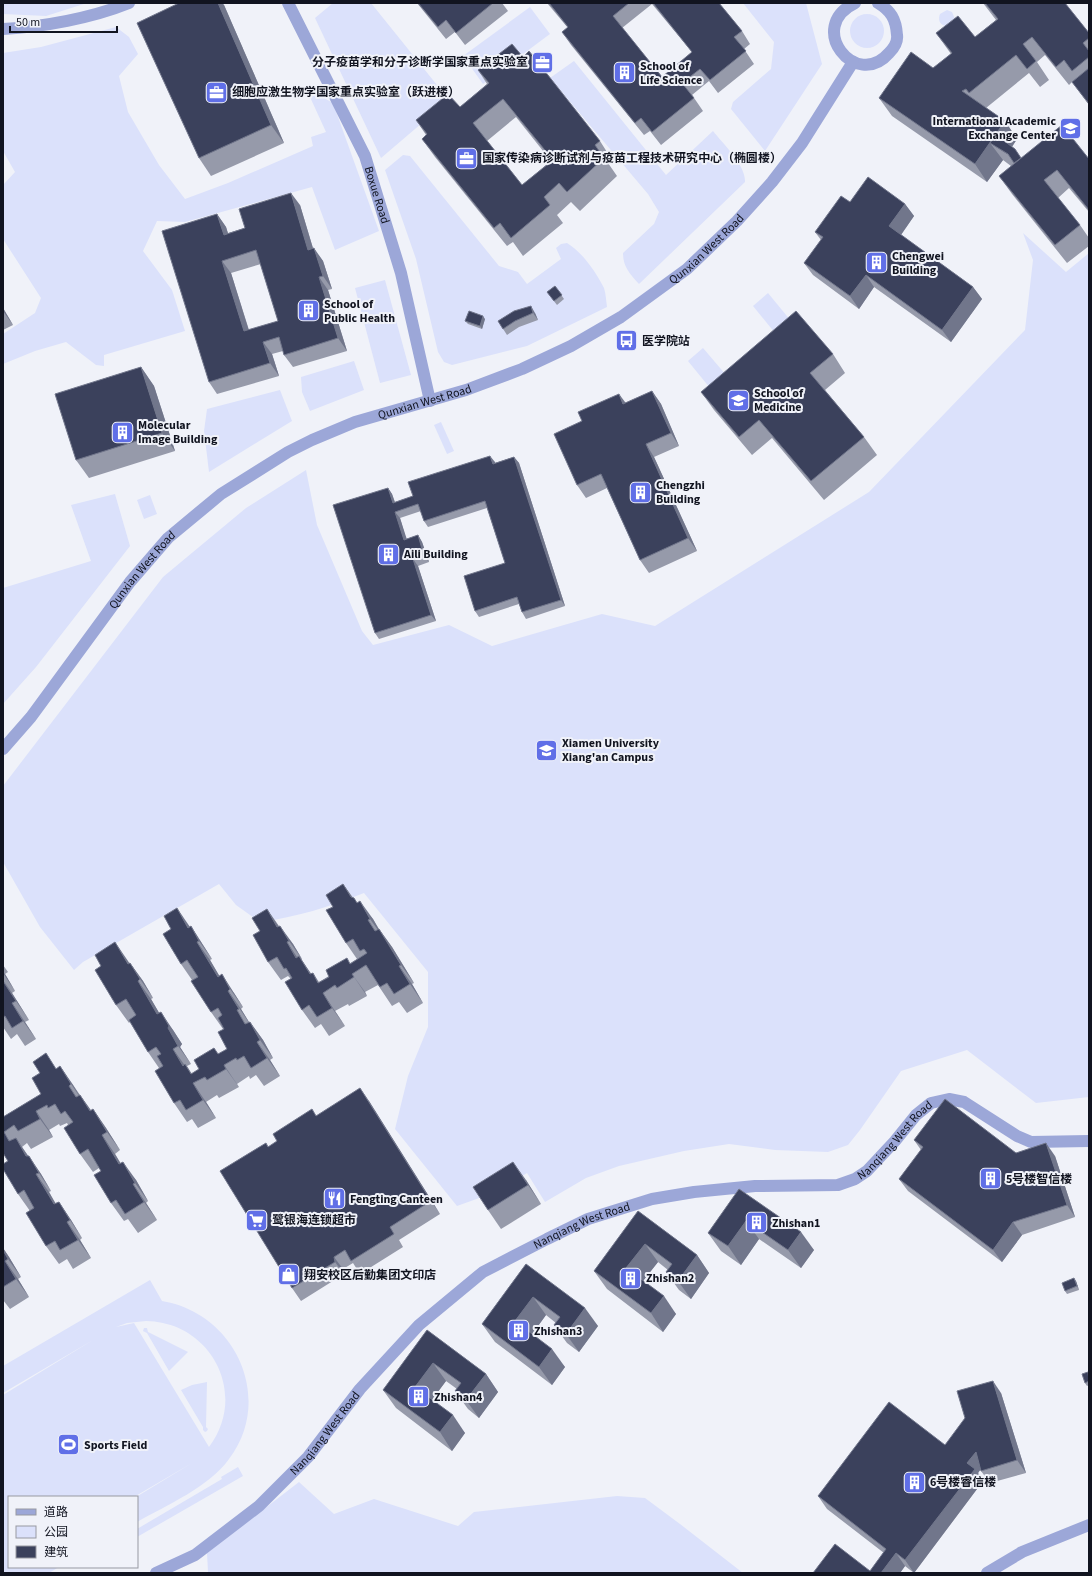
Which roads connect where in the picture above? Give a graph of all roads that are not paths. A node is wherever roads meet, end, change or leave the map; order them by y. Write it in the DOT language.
graph roads {
  1 [pos="129,3"];
  2 [pos="288,3"];
  3 [pos="878,3"];
  4 [pos="849,4"];
  5 [pos="3,29"];
  6 [pos="853,62"];
  7 [pos="430,401"];
  8 [pos="3,749"];
  9 [pos="1089,1141"];
  10 [pos="1089,1525"];
  11 [pos="156,1573"];
  12 [pos="987,1573"];
  1 -- 5 [label="street"];
  2 -- 7 [label="street, Boxue Road"];
  3 -- 6 [label="street"];
  4 -- 6 [label="street"];
  6 -- 7 [label="street, Qunxian West Road"];
  7 -- 8 [label="street, Qunxian West Road"];
  9 -- 11 [label="street, Nanqiang West Road"];
  10 -- 12 [label="street"];
}
